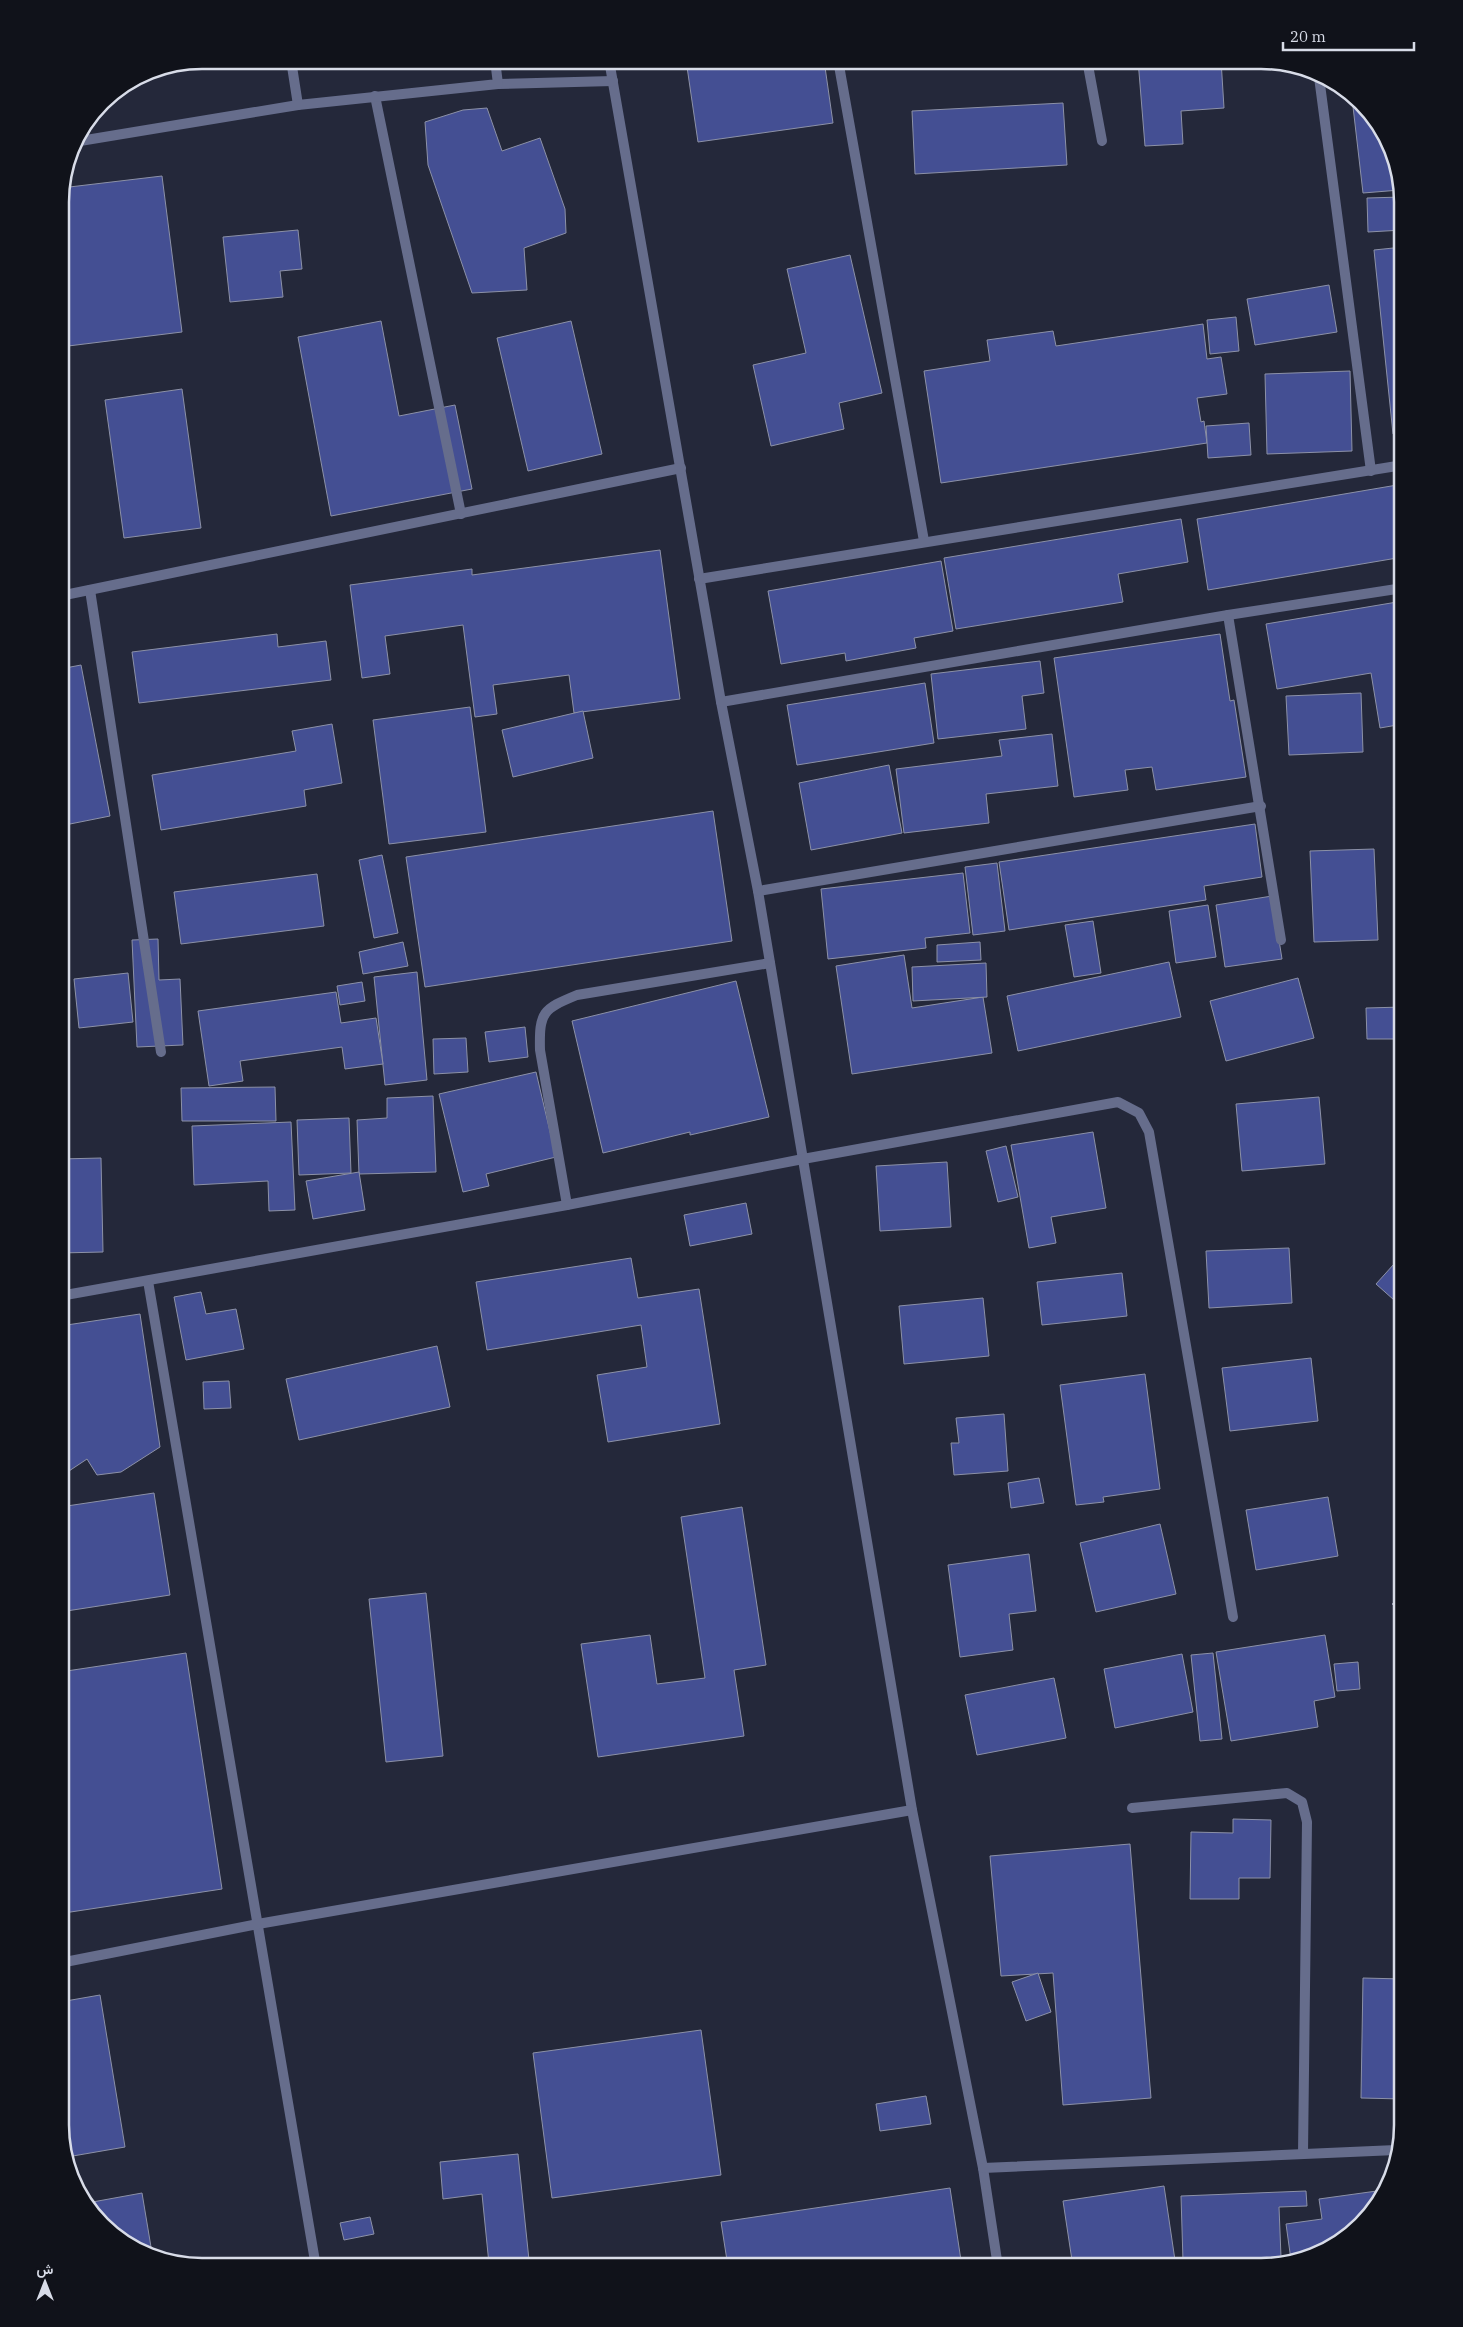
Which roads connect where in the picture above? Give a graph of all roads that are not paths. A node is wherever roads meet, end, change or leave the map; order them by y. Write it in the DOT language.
graph roads {
  1 [pos="292,69"];
  2 [pos="496,69"];
  3 [pos="611,69"];
  4 [pos="840,69"];
  5 [pos="1089,69"];
  6 [pos="613,81"];
  7 [pos="1320,82"];
  8 [pos="498,84"];
  9 [pos="375,96"];
  10 [pos="298,106"];
  11 [pos="84,140"];
  12 [pos="1102,141"];
  13 [pos="1394,467"];
  14 [pos="681,468"];
  15 [pos="1371,471"];
  16 [pos="461,514"];
  17 [pos="924,541"];
  18 [pos="699,579"];
  19 [pos="1394,589"];
  20 [pos="90,590"];
  21 [pos="69,594"];
  22 [pos="1228,615"];
  23 [pos="721,702"];
  24 [pos="1261,806"];
  25 [pos="758,891"];
  26 [pos="1281,940"];
  27 [pos="770,963"];
  28 [pos="161,1052"];
  29 [pos="803,1159"];
  30 [pos="567,1205"];
  31 [pos="148,1281"];
  32 [pos="69,1294"];
  33 [pos="1233,1617"];
  34 [pos="1132,1808"];
  35 [pos="912,1810"];
  36 [pos="258,1924"];
  37 [pos="69,1961"];
  38 [pos="1392,2150"];
  39 [pos="1303,2154"];
  40 [pos="983,2168"];
  41 [pos="314,2258"];
  42 [pos="997,2258"];
  1 -- 10 [label="street"];
  2 -- 8 [label="street"];
  3 -- 6 [label="street"];
  4 -- 17 [label="street"];
  5 -- 12 [label="street"];
  6 -- 8 [label="street"];
  6 -- 14 [label="street"];
  7 -- 15 [label="street"];
  8 -- 9 [label="street"];
  9 -- 10 [label="street"];
  9 -- 16 [label="street"];
  10 -- 11 [label="street"];
  13 -- 15 [label="street"];
  14 -- 16 [label="street"];
  14 -- 18 [label="street"];
  15 -- 17 [label="street"];
  16 -- 20 [label="street"];
  17 -- 18 [label="street"];
  18 -- 23 [label="street"];
  19 -- 22 [label="street"];
  20 -- 21 [label="street"];
  20 -- 28 [label="street"];
  22 -- 23 [label="street"];
  22 -- 24 [label="street"];
  23 -- 25 [label="street"];
  24 -- 25 [label="street"];
  24 -- 26 [label="street"];
  25 -- 27 [label="street"];
  27 -- 29 [label="street"];
  27 -- 30 [label="street"];
  29 -- 30 [label="street"];
  29 -- 33 [label="street"];
  29 -- 35 [label="street"];
  30 -- 31 [label="street"];
  31 -- 32 [label="street"];
  31 -- 36 [label="street"];
  34 -- 39 [label="street"];
  35 -- 36 [label="street"];
  35 -- 40 [label="street"];
  36 -- 37 [label="street"];
  36 -- 41 [label="street"];
  38 -- 39 [label="street"];
  39 -- 40 [label="street"];
  40 -- 42 [label="street"];
}
